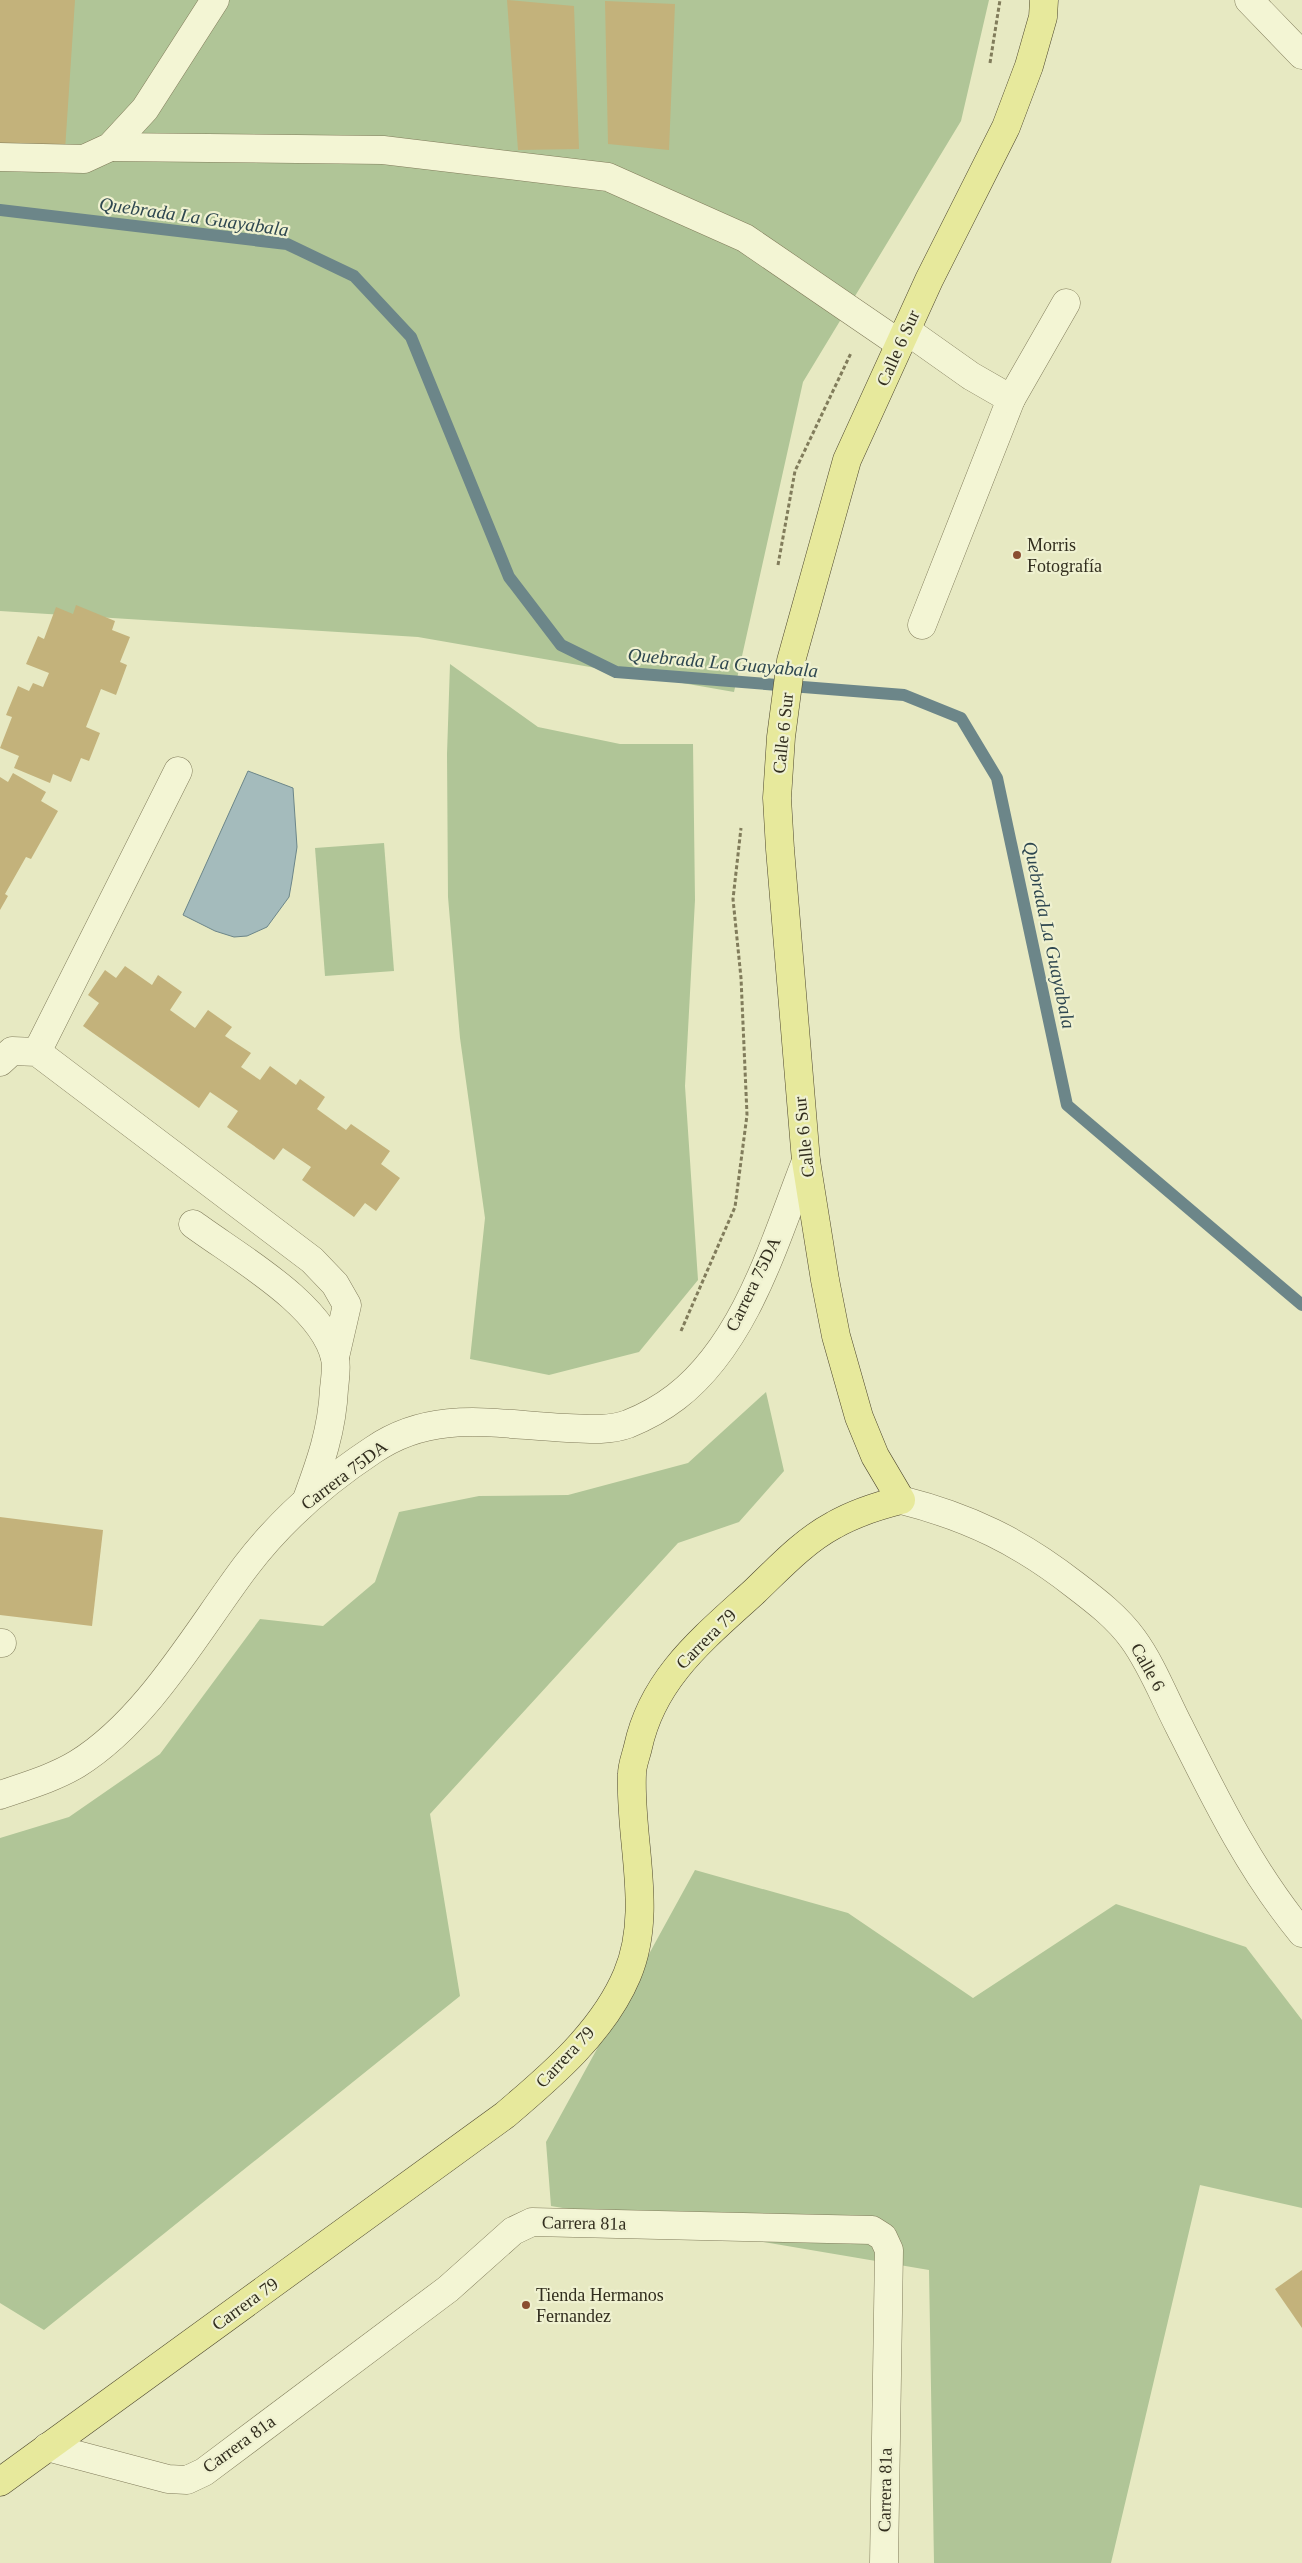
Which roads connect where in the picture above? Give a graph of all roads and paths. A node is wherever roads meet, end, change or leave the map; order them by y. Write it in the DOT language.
graph roads {
  1 [pos="215,0"];
  2 [pos="1044,0"];
  3 [pos="1249,0"];
  4 [pos="1302,55"];
  5 [pos="110,146"];
  6 [pos="0,157"];
  7 [pos="1066,303"];
  8 [pos="903,337"];
  9 [pos="1012,399"];
  10 [pos="922,625"];
  11 [pos="178,771"];
  12 [pos="742,821"];
  13 [pos="37,1052"];
  14 [pos="0,1062"];
  15 [pos="806,1161"];
  16 [pos="193,1224"];
  17 [pos="680,1331"];
  18 [pos="335,1357"];
  19 [pos="307,1499"];
  20 [pos="901,1500"];
  21 [pos="0,1794"];
  22 [pos="1302,1932"];
  23 [pos="47,2446"];
  24 [pos="0,2482"];
  25 [pos="884,2563"];
  1 -- 5 [label="street"];
  2 -- 8 [label="main road, Calle 6 Sur"];
  3 -- 4 [label="street"];
  5 -- 6 [label="street"];
  5 -- 8 [label="street"];
  7 -- 9 [label="street"];
  8 -- 9 [label="street"];
  8 -- 15 [label="main road, Calle 6 Sur"];
  9 -- 10 [label="street"];
  11 -- 13 [label="street"];
  12 -- 17 [label="path"];
  13 -- 14 [label="street"];
  13 -- 18 [label="street"];
  15 -- 19 [label="street, Carrera 75DA"];
  15 -- 20 [label="main road, Calle 6 Sur"];
  16 -- 18 [label="street"];
  18 -- 19 [label="street"];
  19 -- 21 [label="street, Carrera 75DA"];
  20 -- 22 [label="street, Calle 6"];
  20 -- 23 [label="main road, Carrera 79"];
  23 -- 24 [label="main road, Carrera 79"];
  23 -- 25 [label="street, Carrera 81a"];
}
